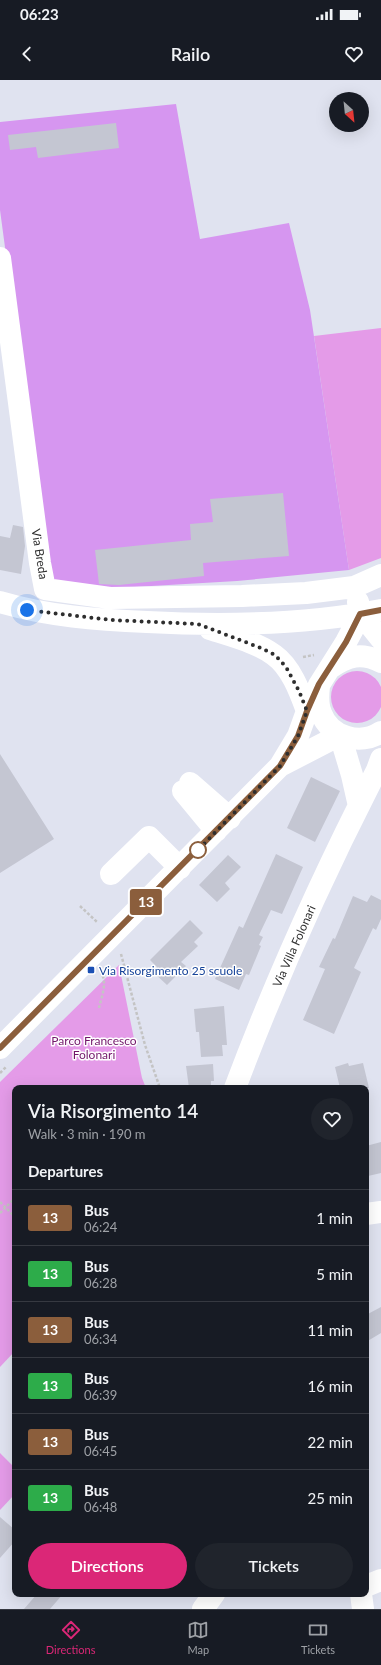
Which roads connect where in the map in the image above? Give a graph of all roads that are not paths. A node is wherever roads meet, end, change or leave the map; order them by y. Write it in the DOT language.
graph roads {
  1 [pos="0,258"];
  2 [pos="381,575"];
  3 [pos="354,587"];
  4 [pos="0,602"];
  5 [pos="371,612"];
  6 [pos="198,624"];
  7 [pos="381,639"];
  8 [pos="381,662"];
  9 [pos="325,676"];
  10 [pos="307,711"];
  11 [pos="381,732"];
  12 [pos="340,735"];
  13 [pos="381,759"];
  14 [pos="280,766"];
  15 [pos="186,787"];
  16 [pos="359,806"];
  17 [pos="223,824"];
  18 [pos="180,868"];
  19 [pos="111,874"];
  20 [pos="0,1048"];
  21 [pos="236,1085"];
  22 [pos="381,1212"];
  23 [pos="369,1214"];
  24 [pos="381,1580"];
  25 [pos="369,1585"];
  26 [pos="212,1597"];
  27 [pos="361,1597"];
  28 [pos="204,1609"];
  29 [pos="363,1609"];
  1 -- 3 [label="street, Via Breda"];
  2 -- 3 [label="street, Via Breda"];
  3 -- 5 [label="street"];
  4 -- 6 [label="street"];
  5 -- 6 [label="street"];
  5 -- 7 [label="street"];
  5 -- 9 [label="street"];
  6 -- 10 [label="street"];
  8 -- 9 [label="street"];
  9 -- 10 [label="street"];
  9 -- 12 [label="street"];
  10 -- 14 [label="street"];
  11 -- 12 [label="street"];
  12 -- 14 [label="street"];
  12 -- 16 [label="street"];
  13 -- 16 [label="street, Via Villa Folonari"];
  14 -- 17 [label="street"];
  15 -- 17 [label="street"];
  16 -- 21 [label="street, Via Villa Folonari"];
  17 -- 18 [label="street"];
  18 -- 19 [label="street"];
  18 -- 20 [label="street"];
  22 -- 23 [label="street"];
  24 -- 25 [label="street"];
  26 -- 28 [label="street"];
  27 -- 29 [label="street"];
}
